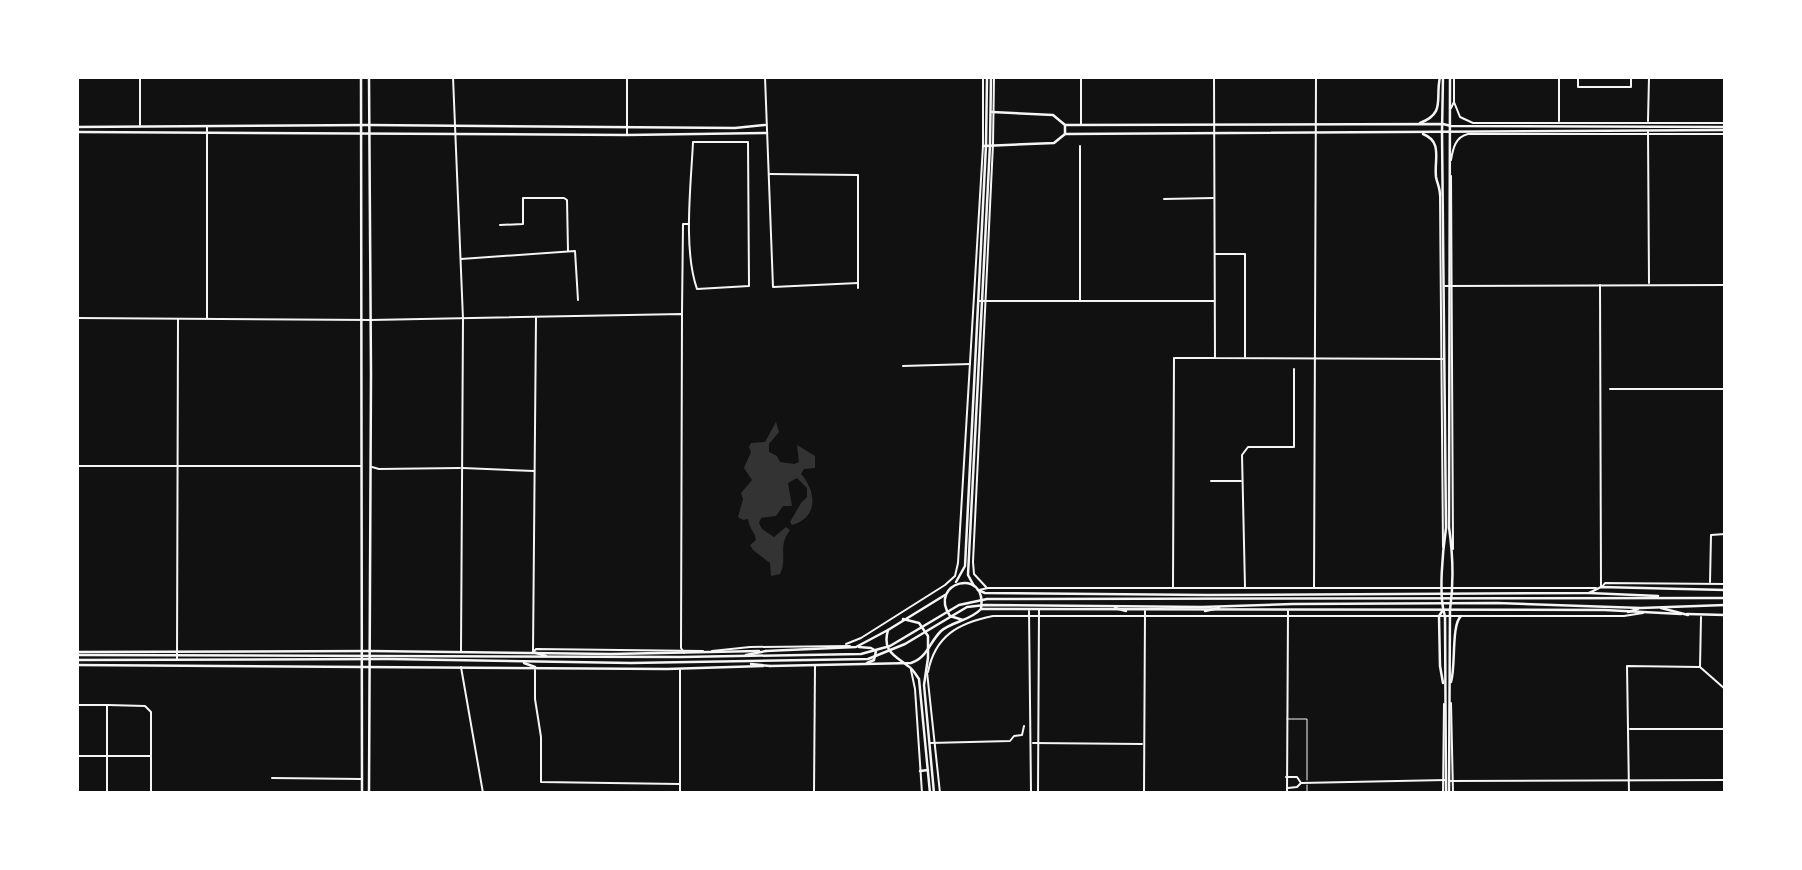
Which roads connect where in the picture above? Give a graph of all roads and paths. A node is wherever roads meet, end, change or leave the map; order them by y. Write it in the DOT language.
graph roads {
  1 [pos="139,77"];
  2 [pos="361,77"];
  3 [pos="369,77"];
  4 [pos="453,77"];
  5 [pos="627,77"];
  6 [pos="765,77"];
  7 [pos="989,77"];
  8 [pos="1081,77"];
  9 [pos="1214,77"];
  10 [pos="1316,77"];
  11 [pos="1442,77"];
  12 [pos="1452,77"];
  13 [pos="1631,77"];
  14 [pos="1648,77"];
  15 [pos="1559,78"];
  16 [pos="1454,102"];
  17 [pos="1451,109"];
  18 [pos="989,112"];
  19 [pos="1317,124"];
  20 [pos="1413,124"];
  21 [pos="1443,124"];
  22 [pos="361,125"];
  23 [pos="369,125"];
  24 [pos="765,125"];
  25 [pos="1065,125"];
  26 [pos="1081,125"];
  27 [pos="1214,125"];
  28 [pos="207,126"];
  29 [pos="77,127"];
  30 [pos="140,127"];
  31 [pos="455,127"];
  32 [pos="627,128"];
  33 [pos="1450,128"];
  34 [pos="1648,128"];
  35 [pos="1559,129"];
  36 [pos="1725,129"];
  37 [pos="77,132"];
  38 [pos="360,132"];
  39 [pos="369,132"];
  40 [pos="1442,132"];
  41 [pos="207,133"];
  42 [pos="456,133"];
  43 [pos="767,133"];
  44 [pos="1214,133"];
  45 [pos="1315,133"];
  46 [pos="1420,133"];
  47 [pos="1065,134"];
  48 [pos="627,135"];
  49 [pos="988,145"];
  50 [pos="1080,146"];
  51 [pos="1450,166"];
  52 [pos="769,174"];
  53 [pos="1442,181"];
  54 [pos="1440,195"];
  55 [pos="1164,198"];
  56 [pos="1214,198"];
  57 [pos="690,224"];
  58 [pos="500,225"];
  59 [pos="568,252"];
  60 [pos="1215,254"];
  61 [pos="460,259"];
  62 [pos="858,283"];
  63 [pos="1600,285"];
  64 [pos="1649,285"];
  65 [pos="1725,285"];
  66 [pos="1448,286"];
  67 [pos="858,288"];
  68 [pos="578,300"];
  69 [pos="981,301"];
  70 [pos="1080,301"];
  71 [pos="1215,301"];
  72 [pos="682,314"];
  73 [pos="536,317"];
  74 [pos="77,318"];
  75 [pos="178,318"];
  76 [pos="206,319"];
  77 [pos="463,319"];
  78 [pos="361,320"];
  79 [pos="371,320"];
  80 [pos="1214,358"];
  81 [pos="1245,358"];
  82 [pos="1314,358"];
  83 [pos="1443,359"];
  84 [pos="971,364"];
  85 [pos="903,366"];
  86 [pos="1294,369"];
  87 [pos="1610,389"];
  88 [pos="1725,389"];
  89 [pos="77,466"];
  90 [pos="178,466"];
  91 [pos="362,466"];
  92 [pos="371,466"];
  93 [pos="462,468"];
  94 [pos="534,471"];
  95 [pos="1211,481"];
  96 [pos="1242,481"];
  97 [pos="1725,534"];
  98 [pos="974,575"];
  99 [pos="951,581"];
  100 [pos="1710,584"];
  101 [pos="1725,584"];
  102 [pos="954,585"];
  103 [pos="1601,587"];
  104 [pos="987,588"];
  105 [pos="1070,588"];
  106 [pos="1173,588"];
  107 [pos="1245,588"];
  108 [pos="1314,588"];
  109 [pos="1443,588"];
  110 [pos="1453,588"];
  111 [pos="977,589"];
  112 [pos="1725,590"];
  113 [pos="947,593"];
  114 [pos="1589,593"];
  115 [pos="1070,594"];
  116 [pos="1443,594"];
  117 [pos="1452,594"];
  118 [pos="1151,595"];
  119 [pos="1207,595"];
  120 [pos="1136,598"];
  121 [pos="1671,598"];
  122 [pos="1725,598"];
  123 [pos="1226,599"];
  124 [pos="1293,602"];
  125 [pos="1069,603"];
  126 [pos="1725,605"];
  127 [pos="1109,606"];
  128 [pos="1226,606"];
  129 [pos="1658,607"];
  130 [pos="1641,608"];
  131 [pos="981,610"];
  132 [pos="1029,610"];
  133 [pos="1039,610"];
  134 [pos="1288,610"];
  135 [pos="1443,610"];
  136 [pos="1450,610"];
  137 [pos="1126,611"];
  138 [pos="1145,611"];
  139 [pos="1205,611"];
  140 [pos="1628,612"];
  141 [pos="1645,613"];
  142 [pos="1688,615"];
  143 [pos="1701,615"];
  144 [pos="1725,615"];
  145 [pos="1029,616"];
  146 [pos="1039,616"];
  147 [pos="1145,616"];
  148 [pos="1288,616"];
  149 [pos="1439,616"];
  150 [pos="1445,616"];
  151 [pos="1450,616"];
  152 [pos="1461,616"];
  153 [pos="904,619"];
  154 [pos="963,620"];
  155 [pos="888,630"];
  156 [pos="843,645"];
  157 [pos="856,647"];
  158 [pos="929,647"];
  159 [pos="177,651"];
  160 [pos="370,651"];
  161 [pos="766,651"];
  162 [pos="360,652"];
  163 [pos="461,652"];
  164 [pos="533,652"];
  165 [pos="683,652"];
  166 [pos="77,653"];
  167 [pos="549,657"];
  168 [pos="737,660"];
  169 [pos="77,662"];
  170 [pos="521,662"];
  171 [pos="904,663"];
  172 [pos="177,664"];
  173 [pos="360,665"];
  174 [pos="861,665"];
  175 [pos="370,666"];
  176 [pos="461,666"];
  177 [pos="770,666"];
  178 [pos="815,666"];
  179 [pos="909,666"];
  180 [pos="926,666"];
  181 [pos="535,667"];
  182 [pos="1700,667"];
  183 [pos="681,669"];
  184 [pos="928,673"];
  185 [pos="1450,685"];
  186 [pos="1725,689"];
  187 [pos="1444,691"];
  188 [pos="77,705"];
  189 [pos="107,705"];
  190 [pos="1286,719"];
  191 [pos="1024,726"];
  192 [pos="1629,729"];
  193 [pos="1725,729"];
  194 [pos="929,743"];
  195 [pos="935,743"];
  196 [pos="1031,743"];
  197 [pos="1038,743"];
  198 [pos="1143,744"];
  199 [pos="77,756"];
  200 [pos="107,756"];
  201 [pos="151,756"];
  202 [pos="928,770"];
  203 [pos="920,771"];
  204 [pos="1286,777"];
  205 [pos="272,778"];
  206 [pos="362,779"];
  207 [pos="1448,780"];
  208 [pos="1725,780"];
  209 [pos="1307,782"];
  210 [pos="1629,782"];
  211 [pos="680,783"];
  212 [pos="1301,783"];
  213 [pos="1287,788"];
  214 [pos="107,793"];
  215 [pos="151,793"];
  216 [pos="362,793"];
  217 [pos="369,793"];
  218 [pos="483,793"];
  219 [pos="680,793"];
  220 [pos="814,793"];
  221 [pos="922,793"];
  222 [pos="932,793"];
  223 [pos="940,793"];
  224 [pos="1031,793"];
  225 [pos="1038,793"];
  226 [pos="1144,793"];
  227 [pos="1287,793"];
  228 [pos="1307,793"];
  229 [pos="1448,793"];
  230 [pos="1629,793"];
  1 -- 30 [label="street"];
  2 -- 22 [label="main road"];
  3 -- 23 [label="main road"];
  4 -- 31 [label="street"];
  5 -- 32 [label="street"];
  6 -- 24 [label="street"];
  7 -- 18 [label="main road"];
  7 -- 18 [label="street"];
  8 -- 26 [label="street"];
  9 -- 27 [label="street"];
  10 -- 19 [label="street"];
  11 -- 20 [label="main road"];
  11 -- 21 [label="main road"];
  12 -- 16 [label="street"];
  12 -- 17 [label="main road"];
  13 -- 15 [label="street"];
  14 -- 34 [label="street"];
  15 -- 35 [label="street"];
  16 -- 17 [label="street"];
  16 -- 35 [label="street"];
  17 -- 33 [label="main road"];
  18 -- 25 [label="main road"];
  18 -- 49 [label="main road"];
  18 -- 49 [label="street"];
  19 -- 20 [label="main road"];
  19 -- 27 [label="main road"];
  19 -- 45 [label="street"];
  20 -- 21 [label="main road"];
  21 -- 33 [label="main road"];
  21 -- 40 [label="main road"];
  22 -- 23 [label="main road"];
  22 -- 28 [label="main road"];
  22 -- 38 [label="main road"];
  23 -- 31 [label="main road"];
  23 -- 39 [label="main road"];
  24 -- 32 [label="main road"];
  24 -- 43 [label="street"];
  25 -- 26 [label="main road"];
  25 -- 47 [label="main road"];
  26 -- 27 [label="main road"];
  27 -- 44 [label="street"];
  28 -- 30 [label="main road"];
  28 -- 41 [label="street"];
  29 -- 30 [label="main road"];
  31 -- 32 [label="main road"];
  31 -- 42 [label="street"];
  32 -- 48 [label="street"];
  33 -- 35 [label="main road"];
  33 -- 40 [label="main road"];
  33 -- 51 [label="main road"];
  34 -- 35 [label="main road"];
  34 -- 35 [label="street"];
  34 -- 36 [label="main road"];
  34 -- 36 [label="street"];
  34 -- 64 [label="street"];
  35 -- 51 [label="street"];
  37 -- 41 [label="main road"];
  38 -- 39 [label="main road"];
  38 -- 41 [label="main road"];
  38 -- 78 [label="main road"];
  39 -- 42 [label="main road"];
  39 -- 79 [label="main road"];
  40 -- 46 [label="main road"];
  40 -- 53 [label="main road"];
  41 -- 76 [label="street"];
  42 -- 48 [label="main road"];
  42 -- 61 [label="street"];
  43 -- 48 [label="main road"];
  43 -- 52 [label="street"];
  44 -- 45 [label="main road"];
  44 -- 47 [label="main road"];
  44 -- 56 [label="street"];
  45 -- 46 [label="main road"];
  45 -- 82 [label="street"];
  46 -- 54 [label="main road"];
  47 -- 49 [label="main road"];
  49 -- 69 [label="main road"];
  49 -- 69 [label="street"];
  49 -- 84 [label="street"];
  50 -- 70 [label="street"];
  51 -- 66 [label="main road"];
  52 -- 62 [label="street"];
  52 -- 62 [label="street"];
  53 -- 54 [label="street"];
  53 -- 66 [label="main road"];
  54 -- 83 [label="street"];
  55 -- 56 [label="street"];
  56 -- 60 [label="street"];
  57 -- 57 [label="street"];
  57 -- 72 [label="street"];
  58 -- 59 [label="street"];
  59 -- 61 [label="street"];
  59 -- 68 [label="street"];
  60 -- 71 [label="street"];
  60 -- 81 [label="street"];
  61 -- 77 [label="street"];
  62 -- 67 [label="street"];
  63 -- 64 [label="street"];
  63 -- 66 [label="street"];
  63 -- 103 [label="street"];
  64 -- 65 [label="street"];
  66 -- 83 [label="main road"];
  66 -- 110 [label="main road"];
  69 -- 70 [label="street"];
  69 -- 98 [label="street"];
  69 -- 102 [label="main road"];
  69 -- 111 [label="main road"];
  70 -- 71 [label="street"];
  71 -- 80 [label="street"];
  72 -- 73 [label="street"];
  72 -- 165 [label="street"];
  73 -- 77 [label="street"];
  73 -- 94 [label="street"];
  74 -- 75 [label="street"];
  75 -- 76 [label="street"];
  75 -- 90 [label="street"];
  76 -- 78 [label="street"];
  77 -- 79 [label="street"];
  77 -- 93 [label="street"];
  78 -- 79 [label="street"];
  78 -- 91 [label="main road"];
  79 -- 92 [label="main road"];
  80 -- 81 [label="street"];
  80 -- 106 [label="street"];
  81 -- 82 [label="street"];
  82 -- 83 [label="street"];
  82 -- 108 [label="street"];
  83 -- 109 [label="main road"];
  84 -- 85 [label="street"];
  84 -- 99 [label="street"];
  86 -- 96 [label="street"];
  87 -- 88 [label="street"];
  89 -- 90 [label="street"];
  90 -- 91 [label="street"];
  90 -- 159 [label="street"];
  91 -- 162 [label="main road"];
  92 -- 93 [label="street"];
  92 -- 160 [label="main road"];
  93 -- 94 [label="street"];
  93 -- 163 [label="street"];
  94 -- 164 [label="street"];
  95 -- 96 [label="street"];
  96 -- 107 [label="street"];
  97 -- 100 [label="street"];
  98 -- 104 [label="street"];
  98 -- 111 [label="street"];
  99 -- 113 [label="street"];
  99 -- 156 [label="street"];
  100 -- 101 [label="street"];
  100 -- 103 [label="street"];
  102 -- 111 [label="main road"];
  102 -- 113 [label="main road"];
  103 -- 110 [label="street"];
  103 -- 112 [label="main road"];
  103 -- 114 [label="main road"];
  104 -- 105 [label="street"];
  104 -- 111 [label="street"];
  105 -- 106 [label="street"];
  105 -- 115 [label="main road"];
  106 -- 107 [label="street"];
  107 -- 108 [label="street"];
  108 -- 109 [label="street"];
  109 -- 110 [label="street"];
  109 -- 116 [label="main road"];
  110 -- 117 [label="main road"];
  111 -- 115 [label="main road"];
  111 -- 131 [label="main road"];
  113 -- 153 [label="main road"];
  113 -- 154 [label="main road"];
  114 -- 117 [label="main road"];
  114 -- 121 [label="main road"];
  115 -- 118 [label="main road"];
  116 -- 117 [label="main road"];
  116 -- 119 [label="main road"];
  116 -- 135 [label="main road"];
  117 -- 136 [label="main road"];
  118 -- 119 [label="main road"];
  118 -- 120 [label="main road"];
  119 -- 123 [label="main road"];
  120 -- 123 [label="main road"];
  120 -- 125 [label="main road"];
  121 -- 122 [label="main road"];
  121 -- 124 [label="main road"];
  123 -- 124 [label="main road"];
  124 -- 128 [label="main road"];
  124 -- 130 [label="main road"];
  125 -- 127 [label="main road"];
  125 -- 168 [label="main road"];
  125 -- 168 [label="main road"];
  126 -- 129 [label="main road"];
  127 -- 128 [label="main road"];
  127 -- 137 [label="main road"];
  128 -- 139 [label="main road"];
  129 -- 130 [label="main road"];
  129 -- 142 [label="main road"];
  130 -- 140 [label="main road"];
  131 -- 132 [label="main road"];
  131 -- 154 [label="main road"];
  132 -- 133 [label="main road"];
  132 -- 145 [label="street"];
  133 -- 137 [label="main road"];
  133 -- 146 [label="street"];
  134 -- 135 [label="main road"];
  134 -- 139 [label="main road"];
  134 -- 148 [label="street"];
  135 -- 136 [label="main road"];
  135 -- 149 [label="main road"];
  135 -- 150 [label="main road"];
  136 -- 140 [label="main road"];
  136 -- 151 [label="main road"];
  137 -- 138 [label="main road"];
  138 -- 139 [label="main road"];
  138 -- 147 [label="street"];
  140 -- 141 [label="main road"];
  141 -- 142 [label="main road"];
  141 -- 152 [label="street"];
  142 -- 143 [label="main road"];
  143 -- 144 [label="main road"];
  143 -- 182 [label="street"];
  145 -- 146 [label="street"];
  145 -- 184 [label="street"];
  145 -- 196 [label="street"];
  146 -- 147 [label="street"];
  146 -- 197 [label="street"];
  147 -- 148 [label="street"];
  147 -- 198 [label="street"];
  148 -- 149 [label="street"];
  148 -- 190 [label="street"];
  149 -- 150 [label="street"];
  149 -- 187 [label="main road"];
  150 -- 151 [label="street"];
  150 -- 187 [label="main road"];
  151 -- 152 [label="street"];
  151 -- 185 [label="main road"];
  152 -- 185 [label="main road"];
  153 -- 155 [label="main road"];
  153 -- 158 [label="main road"];
  154 -- 158 [label="main road"];
  155 -- 157 [label="main road"];
  155 -- 171 [label="main road"];
  156 -- 157 [label="street"];
  156 -- 165 [label="street"];
  157 -- 161 [label="main road"];
  157 -- 174 [label="main road"];
  158 -- 171 [label="main road"];
  158 -- 180 [label="main road"];
  159 -- 162 [label="main road"];
  159 -- 166 [label="main road"];
  159 -- 172 [label="street"];
  160 -- 162 [label="main road"];
  160 -- 163 [label="main road"];
  160 -- 175 [label="main road"];
  161 -- 165 [label="main road"];
  161 -- 168 [label="main road"];
  162 -- 173 [label="main road"];
  163 -- 164 [label="main road"];
  164 -- 165 [label="main road"];
  164 -- 167 [label="main road"];
  166 -- 167 [label="main road"];
  167 -- 168 [label="main road"];
  168 -- 170 [label="main road"];
  168 -- 177 [label="main road"];
  169 -- 170 [label="main road"];
  169 -- 172 [label="main road"];
  170 -- 181 [label="main road"];
  171 -- 174 [label="main road"];
  171 -- 179 [label="main road"];
  172 -- 173 [label="main road"];
  173 -- 175 [label="main road"];
  173 -- 206 [label="main road"];
  174 -- 178 [label="main road"];
  175 -- 176 [label="main road"];
  175 -- 217 [label="main road"];
  176 -- 181 [label="main road"];
  176 -- 218 [label="street"];
  177 -- 178 [label="main road"];
  177 -- 183 [label="main road"];
  178 -- 220 [label="street"];
  179 -- 202 [label="main road"];
  179 -- 203 [label="street"];
  180 -- 184 [label="street"];
  180 -- 194 [label="main road"];
  181 -- 183 [label="main road"];
  181 -- 211 [label="street"];
  182 -- 186 [label="street"];
  182 -- 192 [label="street"];
  183 -- 211 [label="street"];
  184 -- 195 [label="street"];
  185 -- 207 [label="main road"];
  187 -- 207 [label="main road"];
  188 -- 189 [label="street"];
  189 -- 200 [label="street"];
  189 -- 201 [label="street"];
  190 -- 204 [label="street"];
  190 -- 209 [label="lane"];
  191 -- 195 [label="street"];
  192 -- 193 [label="street"];
  192 -- 210 [label="street"];
  194 -- 195 [label="street"];
  194 -- 222 [label="main road"];
  195 -- 223 [label="street"];
  196 -- 197 [label="street"];
  196 -- 224 [label="street"];
  197 -- 198 [label="street"];
  197 -- 225 [label="street"];
  198 -- 226 [label="street"];
  199 -- 200 [label="street"];
  200 -- 201 [label="street"];
  200 -- 214 [label="street"];
  201 -- 215 [label="street"];
  202 -- 203 [label="main road"];
  202 -- 222 [label="main road"];
  203 -- 221 [label="street"];
  204 -- 212 [label="street"];
  204 -- 213 [label="street"];
  205 -- 206 [label="street"];
  206 -- 216 [label="main road"];
  207 -- 209 [label="street"];
  207 -- 210 [label="street"];
  207 -- 229 [label="main road"];
  207 -- 229 [label="street"];
  208 -- 210 [label="street"];
  209 -- 212 [label="street"];
  209 -- 228 [label="lane"];
  210 -- 230 [label="street"];
  211 -- 219 [label="street"];
  212 -- 213 [label="street"];
  213 -- 227 [label="street"];
}
